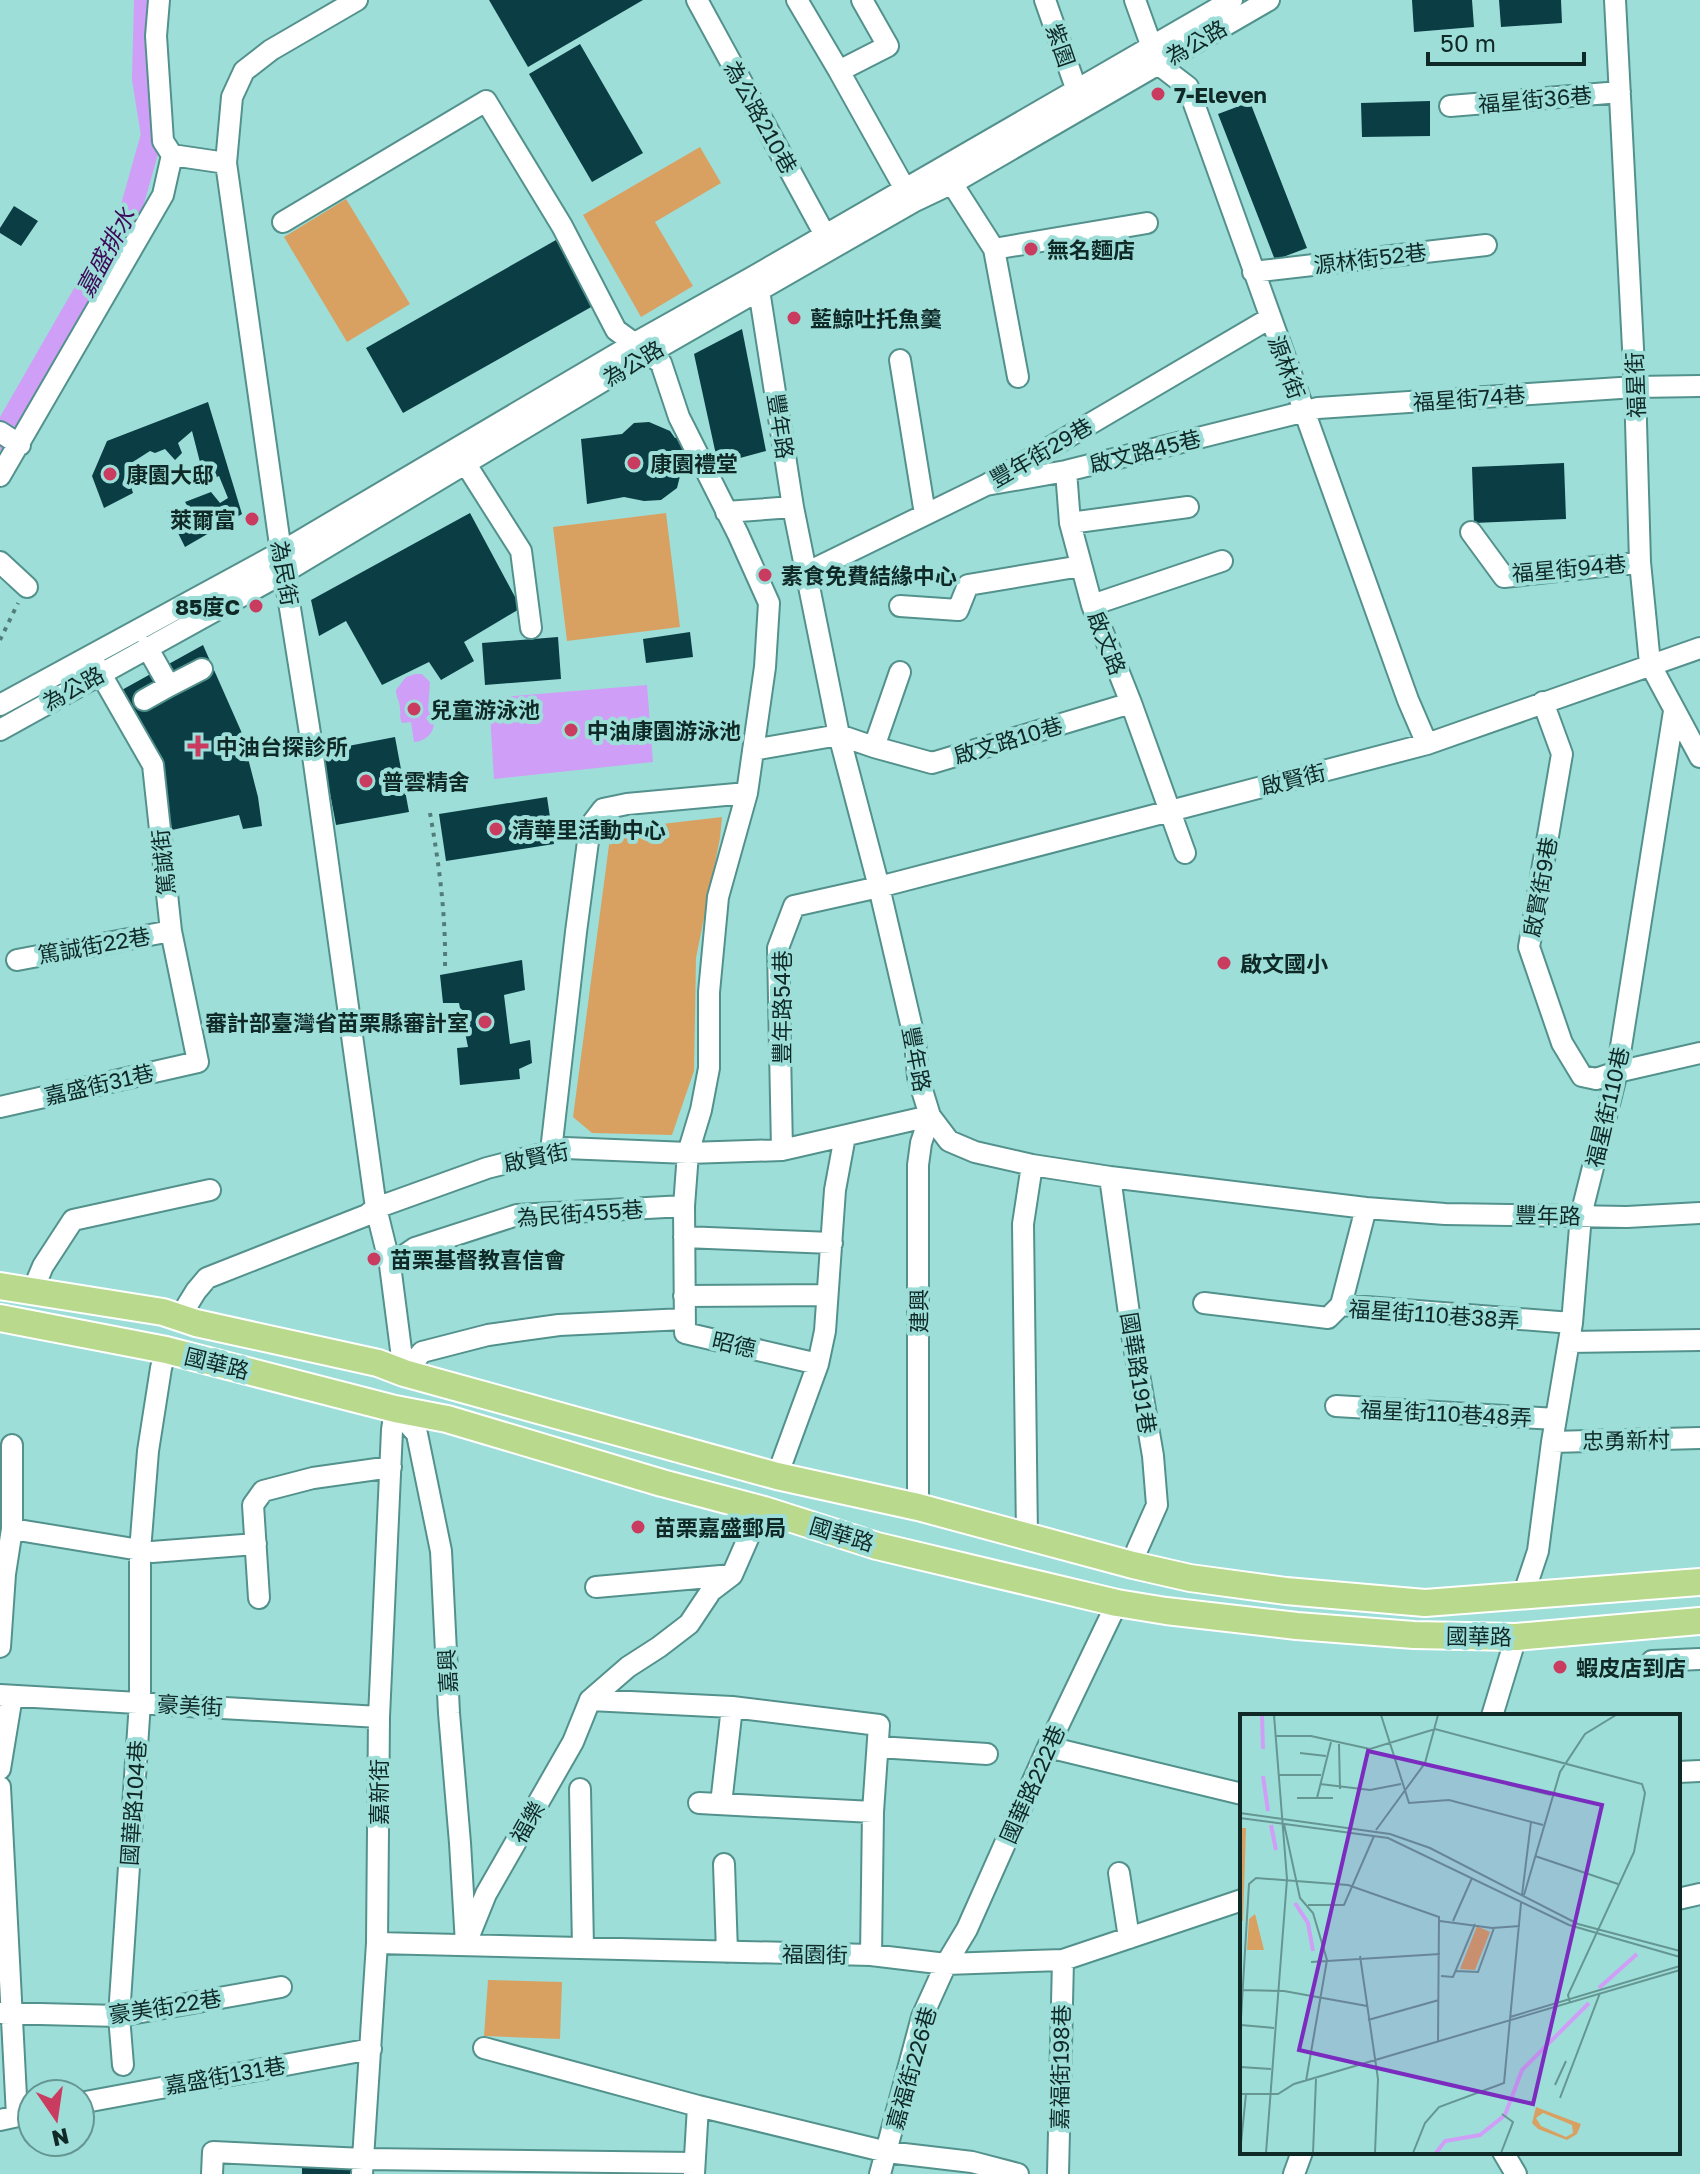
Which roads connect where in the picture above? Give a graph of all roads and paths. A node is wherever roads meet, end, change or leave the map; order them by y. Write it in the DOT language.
graph roads {
  1 [pos="159,0"];
  2 [pos="357,0"];
  3 [pos="697,0"];
  4 [pos="797,0"];
  5 [pos="862,0"];
  6 [pos="1045,0"];
  7 [pos="1135,0"];
  8 [pos="1232,0"];
  9 [pos="1269,0"];
  10 [pos="1615,0"];
  11 [pos="1154,55"];
  12 [pos="839,71"];
  13 [pos="1620,92"];
  14 [pos="1081,98"];
  15 [pos="1450,106"];
  16 [pos="172,155"];
  17 [pos="226,163"];
  18 [pos="947,175"];
  19 [pos="908,196"];
  20 [pos="283,222"];
  21 [pos="1147,223"];
  22 [pos="825,235"];
  23 [pos="1486,245"];
  24 [pos="994,249"];
  25 [pos="1253,272"];
  26 [pos="755,284"];
  27 [pos="1270,318"];
  28 [pos="641,348"];
  29 [pos="900,360"];
  30 [pos="1018,377"];
  31 [pos="1700,386"];
  32 [pos="1635,387"];
  33 [pos="1303,410"];
  34 [pos="0,432"];
  35 [pos="20,445"];
  36 [pos="460,456"];
  37 [pos="1066,471"];
  38 [pos="0,476"];
  39 [pos="986,485"];
  40 [pos="793,507"];
  41 [pos="1188,507"];
  42 [pos="726,512"];
  43 [pos="925,514"];
  44 [pos="1070,523"];
  45 [pos="1471,532"];
  46 [pos="1222,561"];
  47 [pos="0,562"];
  48 [pos="283,562"];
  49 [pos="1640,562"];
  50 [pos="1081,566"];
  51 [pos="806,573"];
  52 [pos="27,587"];
  53 [pos="1092,605"];
  54 [pos="900,606"];
  55 [pos="531,628"];
  56 [pos="0,640"];
  57 [pos="147,647"];
  58 [pos="1700,648"];
  59 [pos="95,664"];
  60 [pos="1650,664"];
  61 [pos="202,669"];
  62 [pos="900,672"];
  63 [pos="169,686"];
  64 [pos="144,700"];
  65 [pos="1543,702"];
  66 [pos="1131,703"];
  67 [pos="0,705"];
  68 [pos="1674,711"];
  69 [pos="0,730"];
  70 [pos="839,735"];
  71 [pos="1427,744"];
  72 [pos="874,747"];
  73 [pos="753,750"];
  74 [pos="1700,757"];
  75 [pos="747,793"];
  76 [pos="1171,811"];
  77 [pos="430,813"];
  78 [pos="1185,853"];
  79 [pos="879,887"];
  80 [pos="171,931"];
  81 [pos="17,960"];
  82 [pos="445,967"];
  83 [pos="1700,1053"];
  84 [pos="198,1062"];
  85 [pos="1617,1072"];
  86 [pos="0,1107"];
  87 [pos="930,1116"];
  88 [pos="845,1136"];
  89 [pos="782,1150"];
  90 [pos="551,1151"];
  91 [pos="688,1153"];
  92 [pos="1032,1165"];
  93 [pos="1110,1177"];
  94 [pos="210,1190"];
  95 [pos="684,1206"];
  96 [pos="376,1208"];
  97 [pos="1366,1208"];
  98 [pos="1700,1213"];
  99 [pos="1581,1215"];
  100 [pos="684,1237"];
  101 [pos="832,1243"];
  102 [pos="390,1265"];
  103 [pos="0,1286"];
  104 [pos="33,1290"];
  105 [pos="827,1295"];
  106 [pos="684,1296"];
  107 [pos="1204,1303"];
  108 [pos="1341,1305"];
  109 [pos="180,1317"];
  110 [pos="0,1318"];
  111 [pos="684,1319"];
  112 [pos="1571,1332"];
  113 [pos="1700,1340"];
  114 [pos="166,1350"];
  115 [pos="818,1364"];
  116 [pos="404,1373"];
  117 [pos="1336,1406"];
  118 [pos="395,1409"];
  119 [pos="1556,1419"];
  120 [pos="1700,1438"];
  121 [pos="1552,1442"];
  122 [pos="12,1445"];
  123 [pos="391,1467"];
  124 [pos="777,1476"];
  125 [pos="918,1507"];
  126 [pos="764,1510"];
  127 [pos="12,1529"];
  128 [pos="1027,1537"];
  129 [pos="256,1544"];
  130 [pos="140,1551"];
  131 [pos="1133,1565"];
  132 [pos="732,1575"];
  133 [pos="1700,1582"];
  134 [pos="596,1587"];
  135 [pos="1523,1596"];
  136 [pos="259,1598"];
  137 [pos="1117,1603"];
  138 [pos="1700,1621"];
  139 [pos="1516,1637"];
  140 [pos="0,1647"];
  141 [pos="1700,1659"];
  142 [pos="1652,1661"];
  143 [pos="6,1695"];
  144 [pos="590,1700"];
  145 [pos="140,1702"];
  146 [pos="732,1707"];
  147 [pos="1493,1714"];
  148 [pos="379,1717"];
  149 [pos="878,1747"];
  150 [pos="1048,1747"];
  151 [pos="987,1754"];
  152 [pos="0,1769"];
  153 [pos="1700,1771"];
  154 [pos="1680,1772"];
  155 [pos="0,1787"];
  156 [pos="580,1789"];
  157 [pos="1240,1794"];
  158 [pos="699,1803"];
  159 [pos="721,1804"];
  160 [pos="873,1812"];
  161 [pos="724,1864"];
  162 [pos="1119,1873"];
  163 [pos="1700,1894"];
  164 [pos="1680,1899"];
  165 [pos="1240,1901"];
  166 [pos="1129,1938"];
  167 [pos="377,1943"];
  168 [pos="466,1944"];
  169 [pos="583,1948"];
  170 [pos="727,1952"];
  171 [pos="871,1955"];
  172 [pos="1063,1960"];
  173 [pos="946,1964"];
  174 [pos="281,1987"];
  175 [pos="5,2013"];
  176 [pos="119,2016"];
  177 [pos="484,2048"];
  178 [pos="371,2049"];
  179 [pos="7,2065"];
  180 [pos="123,2065"];
  181 [pos="96,2100"];
  182 [pos="698,2106"];
  183 [pos="16,2116"];
  184 [pos="887,2152"];
  185 [pos="1301,2154"];
  186 [pos="1504,2154"];
  187 [pos="363,2167"];
  188 [pos="694,2168"];
  189 [pos="971,2168"];
  190 [pos="212,2174"];
  191 [pos="880,2174"];
  192 [pos="1018,2174"];
  193 [pos="1058,2174"];
  194 [pos="1294,2174"];
  195 [pos="1516,2174"];
  1 -- 16 [label="street"];
  2 -- 17 [label="street, 為民街"];
  3 -- 22 [label="street, 為公路210巷"];
  4 -- 12 [label="street"];
  5 -- 12 [label="street"];
  6 -- 14 [label="street, 紫園"];
  7 -- 11 [label="street"];
  8 -- 11 [label="street, 為公路"];
  9 -- 11 [label="street, 為公路"];
  10 -- 13 [label="street, 福星街"];
  11 -- 14 [label="street, 為公路"];
  11 -- 25 [label="street, 源林街"];
  12 -- 19 [label="street"];
  13 -- 15 [label="street, 福星街36巷"];
  13 -- 32 [label="street, 福星街"];
  14 -- 18 [label="street, 為公路"];
  16 -- 17 [label="street"];
  16 -- 35 [label="street"];
  17 -- 48 [label="street, 為民街"];
  18 -- 19 [label="street, 為公路"];
  18 -- 24 [label="street"];
  19 -- 22 [label="street, 為公路"];
  19 -- 26 [label="street, 為公路"];
  20 -- 28 [label="street, 昭德"];
  21 -- 24 [label="street"];
  22 -- 26 [label="street, 為公路"];
  23 -- 25 [label="street, 源林街52巷"];
  24 -- 30 [label="street"];
  25 -- 27 [label="street, 源林街"];
  26 -- 28 [label="street, 為公路"];
  26 -- 40 [label="street, 豐年路"];
  27 -- 33 [label="street, 源林街"];
  27 -- 39 [label="street, 豐年街29巷"];
  28 -- 36 [label="street, 為公路"];
  28 -- 42 [label="street, 昭德"];
  29 -- 43 [label="street"];
  31 -- 32 [label="street, 福星街74巷"];
  32 -- 33 [label="street, 福星街74巷"];
  32 -- 49 [label="street, 福星街"];
  33 -- 37 [label="street, 啟文路45巷"];
  33 -- 71 [label="street, 源林街"];
  34 -- 35 [label="street"];
  35 -- 38 [label="street"];
  36 -- 48 [label="street, 為公路"];
  36 -- 55 [label="street"];
  37 -- 39 [label="street, 啟文路45巷"];
  37 -- 44 [label="street, 啟文路"];
  39 -- 43 [label="street, 豐年街29巷"];
  40 -- 42 [label="street"];
  40 -- 51 [label="street, 豐年路"];
  41 -- 44 [label="street"];
  42 -- 73 [label="street, 昭德"];
  43 -- 51 [label="street, 豐年街29巷"];
  44 -- 50 [label="street, 啟文路"];
  45 -- 49 [label="street, 福星街94巷"];
  46 -- 53 [label="street"];
  47 -- 52 [label="street"];
  48 -- 57 [label="street, 為公路"];
  48 -- 59 [label="street, 為公路"];
  48 -- 96 [label="street, 為民街"];
  49 -- 60 [label="street, 福星街"];
  50 -- 53 [label="street, 啟文路"];
  50 -- 54 [label="street"];
  51 -- 70 [label="street, 豐年路"];
  52 -- 56 [label="path"];
  53 -- 66 [label="street, 啟文路"];
  57 -- 59 [label="street, 為公路"];
  57 -- 63 [label="street"];
  58 -- 60 [label="street, 啟賢街"];
  59 -- 67 [label="street, 為公路"];
  59 -- 69 [label="street, 為公路"];
  59 -- 80 [label="street, 篤誠街"];
  60 -- 65 [label="street, 啟賢街"];
  60 -- 68 [label="street, 福星街"];
  61 -- 63 [label="street"];
  62 -- 72 [label="street"];
  63 -- 64 [label="street"];
  65 -- 71 [label="street, 啟賢街"];
  65 -- 85 [label="street, 啟賢街9巷"];
  66 -- 72 [label="street, 啟文路10巷"];
  66 -- 76 [label="street, 啟文路"];
  68 -- 74 [label="street, 福星街"];
  68 -- 85 [label="street, 福星街110巷"];
  70 -- 72 [label="street, 啟文路10巷"];
  70 -- 73 [label="street"];
  70 -- 79 [label="street, 豐年路"];
  71 -- 76 [label="street, 啟賢街"];
  73 -- 75 [label="street, 昭德"];
  75 -- 90 [label="street"];
  75 -- 91 [label="street, 昭德"];
  76 -- 78 [label="street, 啟文路"];
  76 -- 79 [label="street, 啟賢街"];
  77 -- 82 [label="path"];
  79 -- 87 [label="street, 豐年路"];
  79 -- 89 [label="street, 豐年路54巷"];
  80 -- 81 [label="street, 篤誠街22巷"];
  80 -- 84 [label="street, 篤誠街"];
  83 -- 85 [label="street"];
  84 -- 86 [label="street, 嘉盛街31巷"];
  85 -- 99 [label="street, 福星街110巷"];
  87 -- 88 [label="street, 啟賢街"];
  87 -- 92 [label="street, 豐年路"];
  87 -- 125 [label="street, 建興"];
  88 -- 89 [label="street, 啟賢街"];
  88 -- 101 [label="street"];
  89 -- 91 [label="street, 啟賢街"];
  90 -- 91 [label="street, 啟賢街"];
  90 -- 96 [label="street, 啟賢街"];
  91 -- 95 [label="street, 昭德"];
  92 -- 93 [label="street, 豐年路"];
  92 -- 128 [label="street"];
  93 -- 97 [label="street, 豐年路"];
  93 -- 131 [label="street, 國華路191巷"];
  94 -- 104 [label="street"];
  95 -- 100 [label="street, 昭德"];
  95 -- 102 [label="street, 為民街455巷"];
  96 -- 102 [label="street, 為民街"];
  96 -- 109 [label="street, 啟賢街"];
  97 -- 99 [label="street, 豐年路"];
  97 -- 108 [label="street"];
  98 -- 99 [label="street, 豐年路"];
  99 -- 112 [label="street, 福星街110巷"];
  100 -- 101 [label="street"];
  100 -- 106 [label="street, 昭德"];
  101 -- 105 [label="street"];
  102 -- 116 [label="street, 為民街"];
  103 -- 104 [label="main road, 國華路"];
  104 -- 109 [label="main road, 國華路"];
  105 -- 106 [label="street, 昭德"];
  105 -- 115 [label="street"];
  106 -- 111 [label="street, 昭德"];
  107 -- 108 [label="street, 福星街110巷38弄"];
  108 -- 112 [label="street, 福星街110巷38弄"];
  109 -- 114 [label="main road"];
  109 -- 116 [label="main road, 國華路"];
  110 -- 114 [label="main road, 國華路"];
  111 -- 115 [label="street, 昭德"];
  111 -- 116 [label="street"];
  112 -- 113 [label="street"];
  112 -- 119 [label="street, 福星街110巷"];
  114 -- 118 [label="main road, 國華路"];
  114 -- 130 [label="street, 國華路104巷"];
  115 -- 124 [label="street"];
  116 -- 118 [label="main road"];
  116 -- 124 [label="main road, 國華路"];
  117 -- 119 [label="street, 福星街110巷48弄"];
  118 -- 123 [label="street, 嘉新街"];
  118 -- 126 [label="main road, 國華路"];
  118 -- 168 [label="street, 嘉興"];
  119 -- 121 [label="street, 福星街110巷"];
  120 -- 121 [label="street, 忠勇新村"];
  121 -- 135 [label="street, 福星街110巷"];
  122 -- 127 [label="street"];
  123 -- 129 [label="street"];
  123 -- 148 [label="street, 嘉新街"];
  124 -- 125 [label="main road, 國華路"];
  124 -- 126 [label="main road"];
  125 -- 128 [label="main road, 國華路"];
  126 -- 132 [label="street, 福樂"];
  126 -- 137 [label="main road, 國華路"];
  127 -- 130 [label="street"];
  127 -- 140 [label="street"];
  128 -- 131 [label="main road, 國華路"];
  129 -- 130 [label="street"];
  129 -- 136 [label="street"];
  130 -- 145 [label="street, 國華路104巷"];
  131 -- 135 [label="main road, 國華路"];
  131 -- 137 [label="main road"];
  132 -- 134 [label="street"];
  132 -- 144 [label="street, 福樂"];
  133 -- 135 [label="main road, 國華路"];
  135 -- 139 [label="main road"];
  137 -- 139 [label="main road, 國華路"];
  137 -- 150 [label="street, 國華路222巷"];
  138 -- 139 [label="main road, 國華路"];
  139 -- 147 [label="street"];
  141 -- 142 [label="street"];
  143 -- 145 [label="street, 豪美街"];
  143 -- 152 [label="street"];
  144 -- 146 [label="street"];
  144 -- 168 [label="street, 福樂"];
  145 -- 148 [label="street, 豪美街"];
  145 -- 176 [label="street, 國華路104巷"];
  146 -- 149 [label="street"];
  146 -- 159 [label="street"];
  148 -- 167 [label="street, 嘉新街"];
  149 -- 151 [label="street"];
  149 -- 160 [label="street"];
  150 -- 157 [label="street"];
  150 -- 173 [label="street, 國華路222巷"];
  153 -- 154 [label="street"];
  155 -- 175 [label="street"];
  156 -- 169 [label="street, 福樂"];
  158 -- 159 [label="street"];
  159 -- 160 [label="street"];
  160 -- 171 [label="street"];
  161 -- 170 [label="street"];
  162 -- 166 [label="street"];
  163 -- 164 [label="street"];
  165 -- 166 [label="street, 福園街"];
  166 -- 172 [label="street, 福園街"];
  167 -- 168 [label="street, 福園街"];
  167 -- 178 [label="street, 嘉新街"];
  168 -- 169 [label="street, 福園街"];
  169 -- 170 [label="street, 福園街"];
  170 -- 171 [label="street, 福園街"];
  171 -- 173 [label="street, 福園街"];
  172 -- 173 [label="street, 福園街"];
  172 -- 193 [label="street, 嘉福街198巷"];
  173 -- 184 [label="street, 嘉福街226巷"];
  174 -- 176 [label="street, 豪美街22巷"];
  175 -- 176 [label="street, 豪美街22巷"];
  175 -- 179 [label="street"];
  176 -- 180 [label="street, 國華路104巷"];
  177 -- 182 [label="street"];
  178 -- 181 [label="street, 嘉盛街131巷"];
  178 -- 187 [label="street, 嘉新街"];
  179 -- 183 [label="street"];
  182 -- 184 [label="street"];
  182 -- 188 [label="street"];
  184 -- 189 [label="street"];
  184 -- 191 [label="street, 嘉福街226巷"];
  185 -- 194 [label="street"];
  186 -- 195 [label="street"];
  187 -- 188 [label="street"];
  187 -- 190 [label="street"];
  189 -- 192 [label="street"];
}
